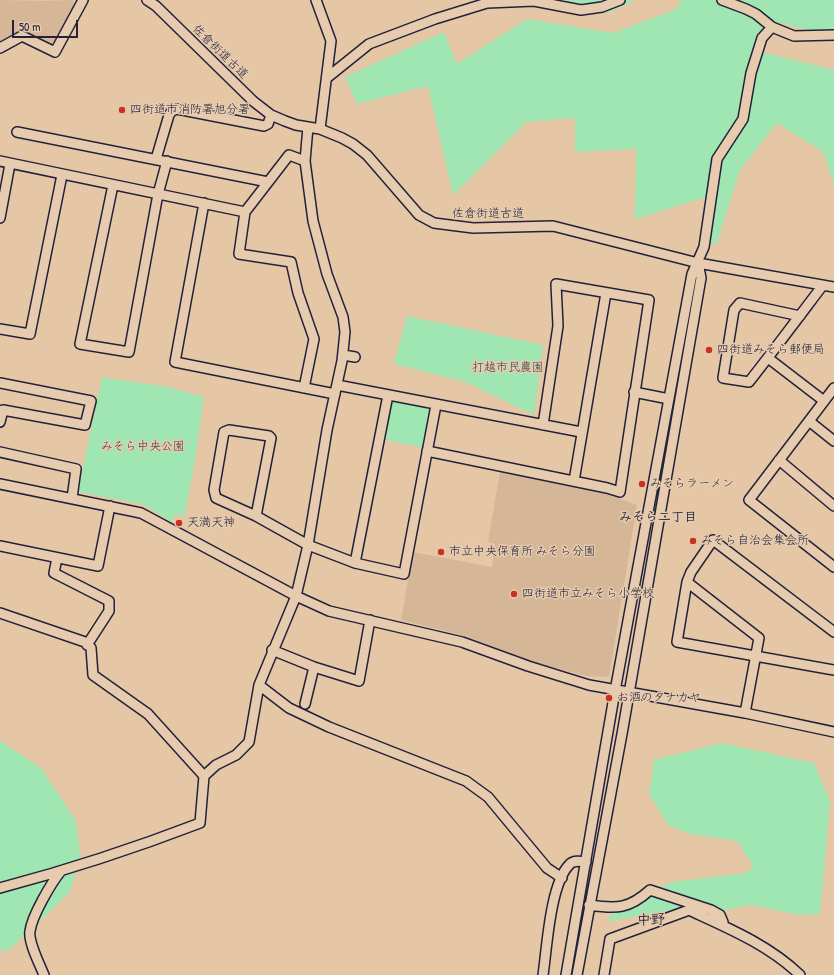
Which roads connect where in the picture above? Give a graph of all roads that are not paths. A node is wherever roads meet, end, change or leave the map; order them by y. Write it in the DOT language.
graph roads {
  1 [pos="83,0"];
  2 [pos="147,0"];
  3 [pos="316,0"];
  4 [pos="620,0"];
  5 [pos="722,0"];
  6 [pos="158,3"];
  7 [pos="772,27"];
  8 [pos="834,35"];
  9 [pos="0,48"];
  10 [pos="328,77"];
  11 [pos="271,115"];
  12 [pos="308,127"];
  13 [pos="320,129"];
  14 [pos="17,132"];
  15 [pos="156,159"];
  16 [pos="0,161"];
  17 [pos="167,161"];
  18 [pos="304,161"];
  19 [pos="10,164"];
  20 [pos="62,175"];
  21 [pos="268,182"];
  22 [pos="113,185"];
  23 [pos="158,194"];
  24 [pos="204,203"];
  25 [pos="245,212"];
  26 [pos="0,218"];
  27 [pos="698,264"];
  28 [pos="822,285"];
  29 [pos="834,287"];
  30 [pos="606,293"];
  31 [pos="800,316"];
  32 [pos="0,328"];
  33 [pos="343,355"];
  34 [pos="355,358"];
  35 [pos="768,358"];
  36 [pos="0,383"];
  37 [pos="304,388"];
  38 [pos="834,388"];
  39 [pos="336,389"];
  40 [pos="634,392"];
  41 [pos="388,395"];
  42 [pos="669,399"];
  43 [pos="824,401"];
  44 [pos="436,405"];
  45 [pos="809,421"];
  46 [pos="0,422"];
  47 [pos="543,425"];
  48 [pos="581,432"];
  49 [pos="834,441"];
  50 [pos="427,451"];
  51 [pos="0,452"];
  52 [pos="779,460"];
  53 [pos="574,481"];
  54 [pos="0,484"];
  55 [pos="72,498"];
  56 [pos="110,506"];
  57 [pos="834,506"];
  58 [pos="256,516"];
  59 [pos="308,545"];
  60 [pos="0,546"];
  61 [pos="57,558"];
  62 [pos="355,563"];
  63 [pos="834,567"];
  64 [pos="687,582"];
  65 [pos="296,596"];
  66 [pos="0,613"];
  67 [pos="370,620"];
  68 [pos="834,632"];
  69 [pos="87,645"];
  70 [pos="272,650"];
  71 [pos="755,656"];
  72 [pos="314,667"];
  73 [pos="834,670"];
  74 [pos="259,685"];
  75 [pos="615,691"];
  76 [pos="628,693"];
  77 [pos="305,704"];
  78 [pos="745,713"];
  79 [pos="834,732"];
  80 [pos="204,776"];
  81 [pos="586,862"];
  82 [pos="61,871"];
  83 [pos="562,878"];
  84 [pos="0,888"];
  85 [pos="589,905"];
  86 [pos="722,925"];
  87 [pos="44,975"];
  88 [pos="543,975"];
  89 [pos="566,975"];
  90 [pos="577,975"];
  91 [pos="604,975"];
  92 [pos="800,975"];
  1 -- 9 [label="street"];
  2 -- 6 [label="street, 佐倉街道古道"];
  3 -- 10 [label="street"];
  4 -- 10 [label="street"];
  5 -- 7 [label="street"];
  6 -- 11 [label="street, 佐倉街道古道"];
  7 -- 8 [label="street"];
  7 -- 27 [label="street"];
  10 -- 13 [label="street"];
  11 -- 12 [label="street, 佐倉街道古道"];
  11 -- 15 [label="street"];
  12 -- 13 [label="street, 佐倉街道古道"];
  12 -- 18 [label="street"];
  13 -- 27 [label="street, 佐倉街道古道"];
  14 -- 15 [label="street"];
  15 -- 17 [label="street"];
  16 -- 19 [label="street"];
  17 -- 21 [label="street"];
  17 -- 23 [label="street"];
  18 -- 21 [label="street"];
  18 -- 33 [label="street"];
  19 -- 20 [label="street"];
  19 -- 26 [label="street"];
  20 -- 22 [label="street"];
  20 -- 32 [label="street"];
  21 -- 25 [label="street"];
  22 -- 23 [label="street"];
  22 -- 23 [label="street"];
  23 -- 24 [label="street"];
  24 -- 25 [label="street"];
  24 -- 37 [label="street"];
  25 -- 37 [label="street"];
  27 -- 28 [label="street, 佐倉街道古道"];
  27 -- 42 [label="street"];
  27 -- 76 [label="street"];
  28 -- 29 [label="street, 佐倉街道古道"];
  28 -- 31 [label="street"];
  30 -- 40 [label="street"];
  30 -- 47 [label="street"];
  30 -- 48 [label="street"];
  31 -- 35 [label="street"];
  31 -- 35 [label="street"];
  33 -- 34 [label="street"];
  33 -- 39 [label="street"];
  35 -- 43 [label="street"];
  36 -- 46 [label="street"];
  37 -- 39 [label="street"];
  38 -- 43 [label="street"];
  39 -- 41 [label="street"];
  39 -- 59 [label="street"];
  40 -- 42 [label="street"];
  40 -- 53 [label="street"];
  41 -- 44 [label="street"];
  41 -- 62 [label="street"];
  42 -- 75 [label="street"];
  43 -- 45 [label="street"];
  44 -- 47 [label="street"];
  44 -- 50 [label="street"];
  45 -- 49 [label="street"];
  45 -- 52 [label="street"];
  47 -- 48 [label="street"];
  48 -- 53 [label="street"];
  50 -- 53 [label="street"];
  50 -- 62 [label="street"];
  51 -- 55 [label="street"];
  52 -- 57 [label="street"];
  52 -- 63 [label="street"];
  54 -- 55 [label="street"];
  55 -- 56 [label="street"];
  56 -- 61 [label="street"];
  56 -- 65 [label="street"];
  58 -- 58 [label="street"];
  58 -- 59 [label="street"];
  59 -- 62 [label="street"];
  59 -- 65 [label="street"];
  60 -- 61 [label="street"];
  61 -- 69 [label="street"];
  64 -- 68 [label="street"];
  64 -- 71 [label="street"];
  64 -- 71 [label="street"];
  65 -- 67 [label="street"];
  65 -- 70 [label="street"];
  66 -- 69 [label="street"];
  67 -- 72 [label="street"];
  67 -- 75 [label="street"];
  69 -- 80 [label="street"];
  70 -- 72 [label="street"];
  70 -- 74 [label="street"];
  71 -- 73 [label="street"];
  71 -- 78 [label="street"];
  72 -- 77 [label="street"];
  74 -- 80 [label="street"];
  74 -- 83 [label="street"];
  75 -- 76 [label="street"];
  75 -- 81 [label="street"];
  76 -- 78 [label="street"];
  76 -- 85 [label="street"];
  78 -- 79 [label="street"];
  80 -- 82 [label="street"];
  81 -- 83 [label="street"];
  81 -- 89 [label="street"];
  82 -- 84 [label="street"];
  82 -- 87 [label="street"];
  83 -- 88 [label="street"];
  85 -- 86 [label="street"];
  85 -- 90 [label="street"];
  86 -- 91 [label="street"];
  86 -- 92 [label="street"];
}
